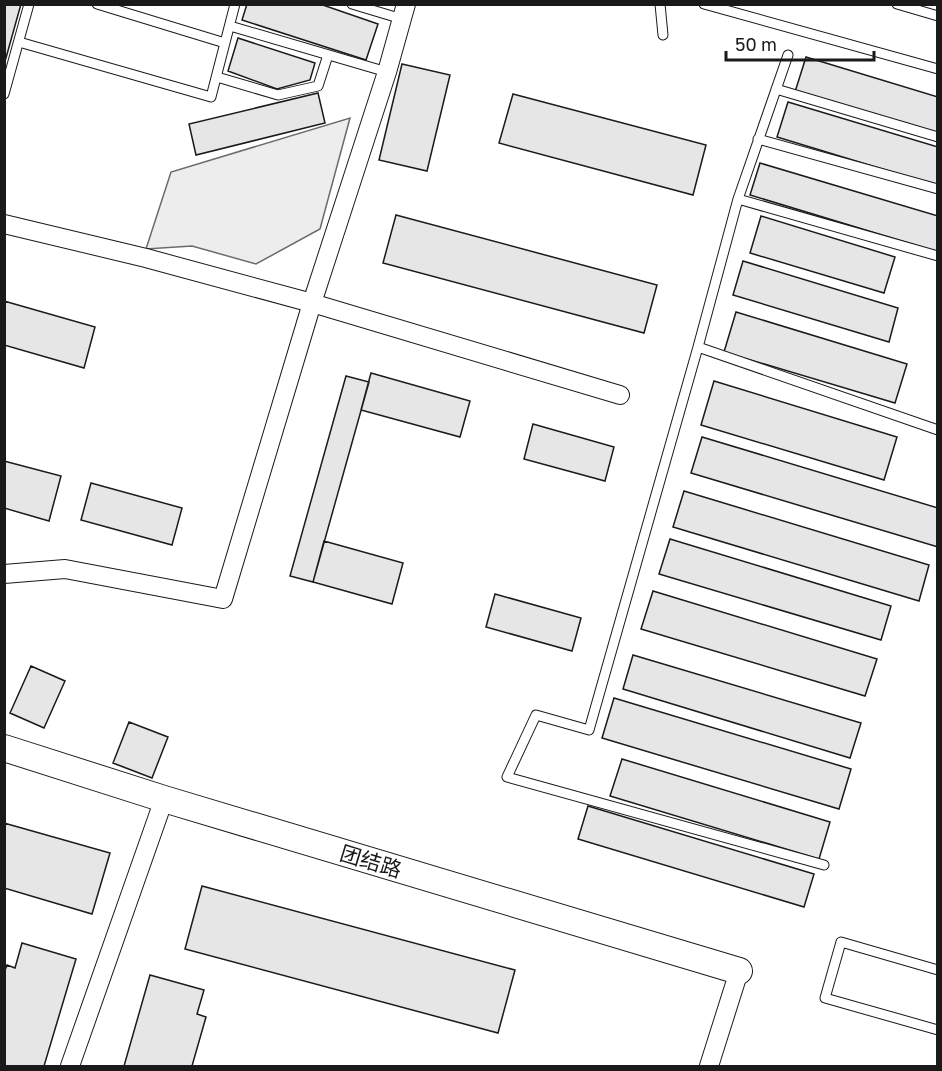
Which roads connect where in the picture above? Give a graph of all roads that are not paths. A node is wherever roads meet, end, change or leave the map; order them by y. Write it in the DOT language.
graph roads {
  1 [pos="29,4"];
  2 [pos="98,4"];
  3 [pos="235,4"];
  4 [pos="352,4"];
  5 [pos="660,4"];
  6 [pos="704,4"];
  7 [pos="897,4"];
  8 [pos="404,12"];
  9 [pos="938,16"];
  10 [pos="230,26"];
  11 [pos="663,35"];
  12 [pos="19,42"];
  13 [pos="225,43"];
  14 [pos="328,55"];
  15 [pos="788,55"];
  16 [pos="938,69"];
  17 [pos="387,72"];
  18 [pos="217,77"];
  19 [pos="776,89"];
  20 [pos="4,94"];
  21 [pos="938,137"];
  22 [pos="759,139"];
  23 [pos="938,189"];
  24 [pos="738,199"];
  25 [pos="4,224"];
  26 [pos="938,256"];
  27 [pos="312,303"];
  28 [pos="698,348"];
  29 [pos="620,395"];
  30 [pos="938,430"];
  31 [pos="4,574"];
  32 [pos="4,748"];
  33 [pos="165,799"];
  34 [pos="824,865"];
  35 [pos="938,970"];
  36 [pos="739,971"];
  37 [pos="938,1030"];
  38 [pos="69,1066"];
  39 [pos="709,1066"];
  1 -- 12 [label="lane"];
  2 -- 13 [label="lane"];
  3 -- 10 [label="lane"];
  4 -- 8 [label="lane"];
  5 -- 11 [label="lane"];
  6 -- 16 [label="lane"];
  7 -- 9 [label="lane"];
  8 -- 17 [label="street"];
  10 -- 13 [label="lane"];
  10 -- 14 [label="lane"];
  12 -- 18 [label="lane"];
  12 -- 20 [label="lane"];
  13 -- 18 [label="lane"];
  14 -- 17 [label="lane"];
  14 -- 18 [label="lane"];
  15 -- 19 [label="lane"];
  17 -- 27 [label="street"];
  19 -- 21 [label="lane"];
  19 -- 22 [label="lane"];
  22 -- 23 [label="lane"];
  22 -- 24 [label="lane"];
  24 -- 26 [label="lane"];
  24 -- 28 [label="lane"];
  25 -- 27 [label="street"];
  27 -- 29 [label="street"];
  27 -- 31 [label="street"];
  28 -- 30 [label="lane"];
  28 -- 34 [label="lane"];
  32 -- 33 [label="street, 团结路"];
  33 -- 36 [label="street, 团结路"];
  33 -- 38 [label="street"];
  35 -- 37 [label="lane"];
  36 -- 39 [label="street"];
}
